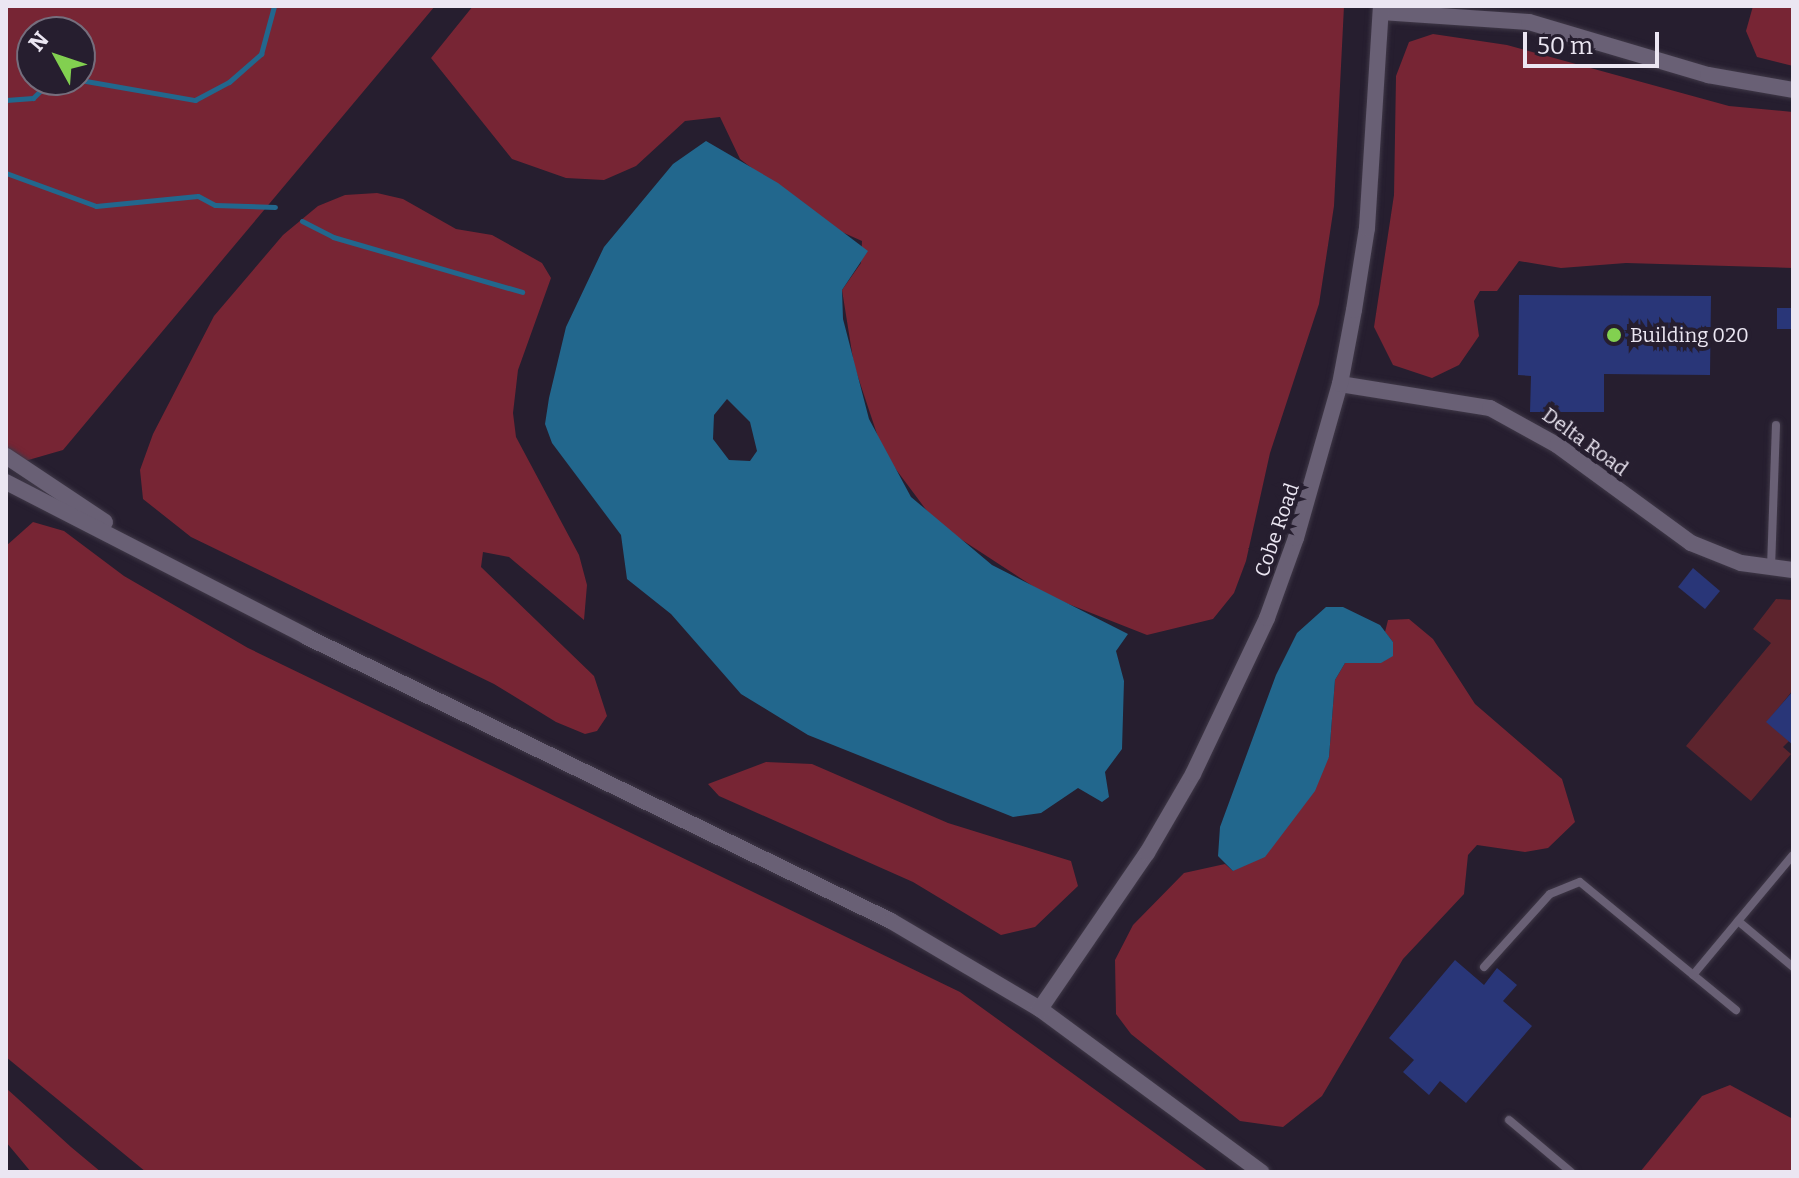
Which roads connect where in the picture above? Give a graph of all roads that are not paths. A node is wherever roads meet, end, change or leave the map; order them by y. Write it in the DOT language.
graph roads {
  1 [pos="1381,9"];
  2 [pos="1793,90"];
  3 [pos="1340,384"];
  4 [pos="1776,425"];
  5 [pos="12,460"];
  6 [pos="7,482"];
  7 [pos="139,546"];
  8 [pos="1771,569"];
  9 [pos="1793,570"];
  10 [pos="1793,855"];
  11 [pos="1738,921"];
  12 [pos="1484,967"];
  13 [pos="1793,967"];
  14 [pos="1693,975"];
  15 [pos="1040,1009"];
  16 [pos="1736,1010"];
  17 [pos="1509,1120"];
  18 [pos="1261,1172"];
  19 [pos="1571,1172"];
  1 -- 2 [label="street"];
  1 -- 3 [label="street, Cobe Road"];
  3 -- 8 [label="street, Delta Road"];
  3 -- 15 [label="street, Cobe Road"];
  4 -- 8 [label="lane"];
  5 -- 6 [label="lane"];
  5 -- 7 [label="street"];
  6 -- 7 [label="street"];
  7 -- 15 [label="street"];
  8 -- 9 [label="street, Delta Road"];
  10 -- 11 [label="lane"];
  11 -- 13 [label="lane"];
  11 -- 14 [label="lane"];
  12 -- 14 [label="lane"];
  14 -- 16 [label="lane"];
  15 -- 18 [label="street"];
  17 -- 19 [label="lane"];
}
